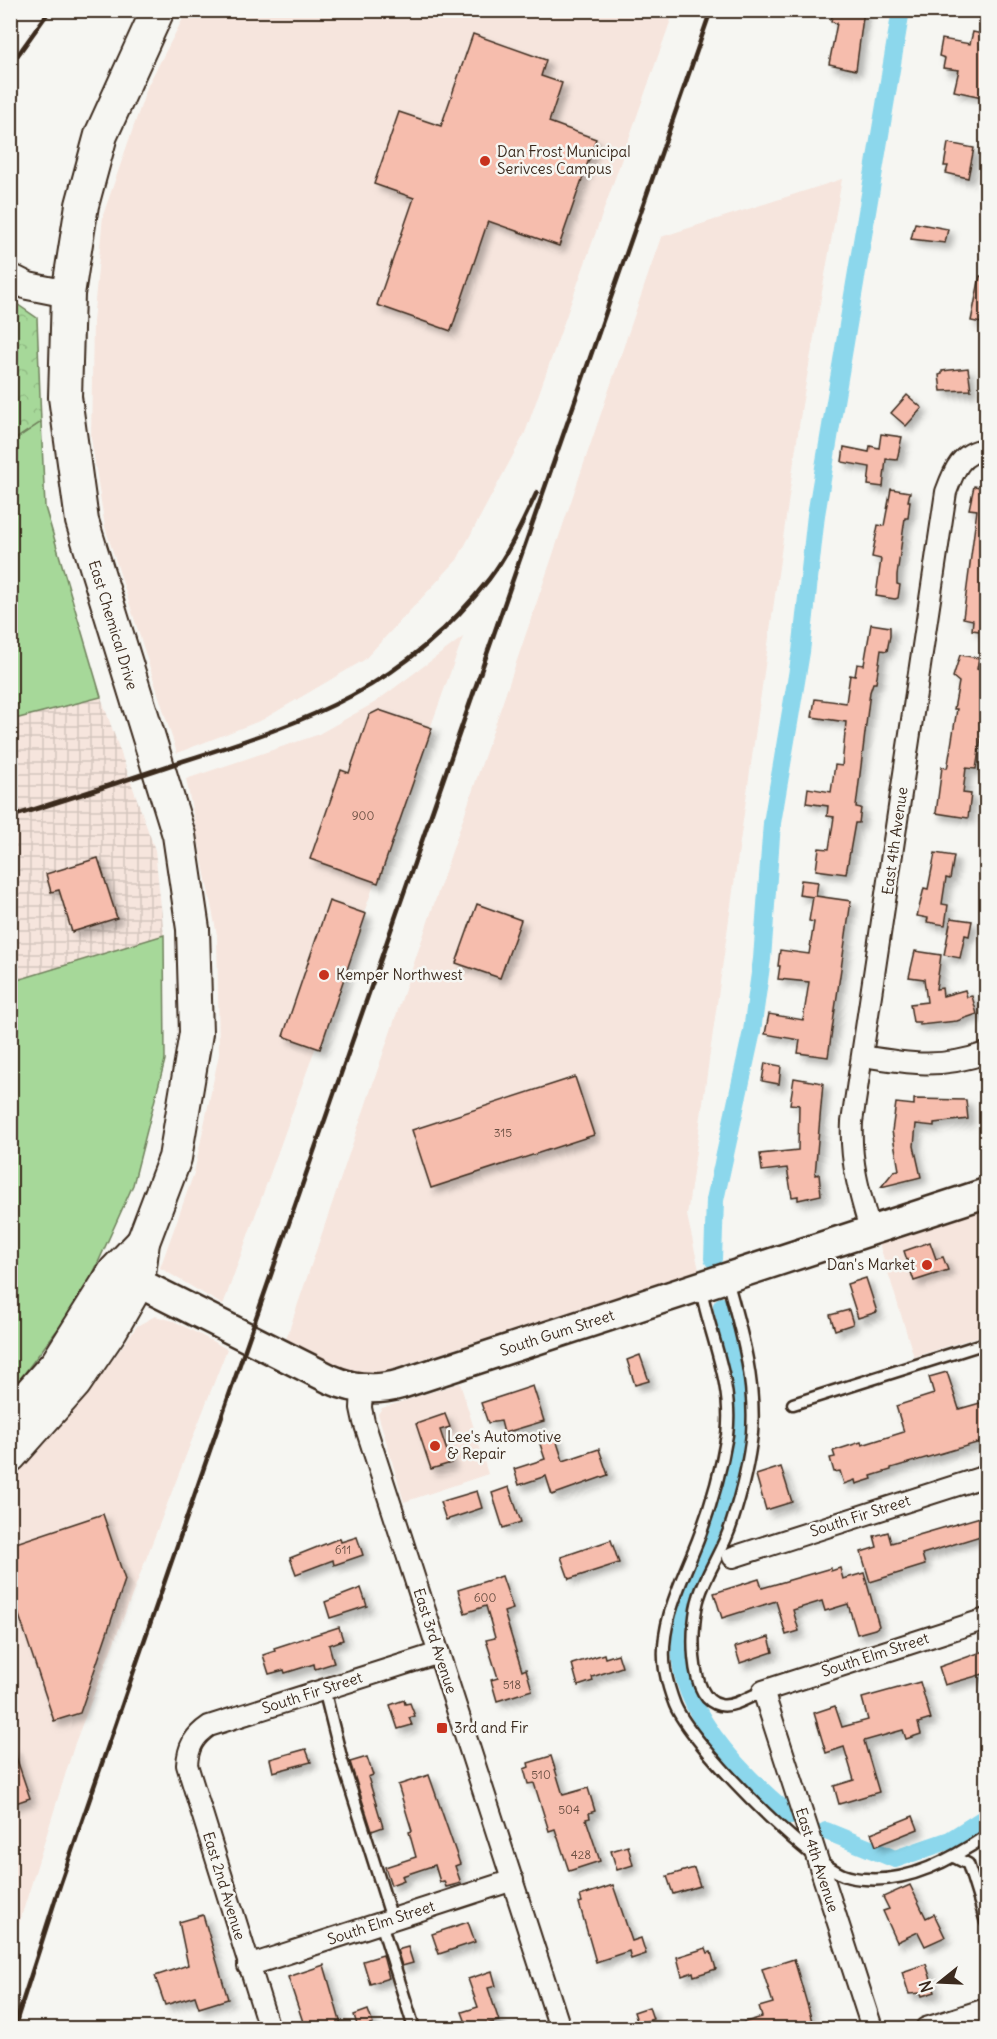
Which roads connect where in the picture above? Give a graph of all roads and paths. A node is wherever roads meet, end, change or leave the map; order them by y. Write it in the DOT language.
graph roads {
  1 [pos="158,10"];
  2 [pos="10,277"];
  3 [pos="68,294"];
  4 [pos="987,449"];
  5 [pos="987,1053"];
  6 [pos="863,1056"];
  7 [pos="987,1193"];
  8 [pos="870,1229"];
  9 [pos="126,1277"];
  10 [pos="713,1281"];
  11 [pos="987,1343"];
  12 [pos="362,1389"];
  13 [pos="793,1404"];
  14 [pos="10,1416"];
  15 [pos="10,1455"];
  16 [pos="987,1476"];
  17 [pos="726,1556"];
  18 [pos="987,1618"];
  19 [pos="439,1653"];
  20 [pos="324,1689"];
  21 [pos="763,1691"];
  22 [pos="192,1742"];
  23 [pos="987,1836"];
  24 [pos="817,1857"];
  25 [pos="954,1857"];
  26 [pos="513,1880"];
  27 [pos="386,1921"];
  28 [pos="987,1922"];
  29 [pos="248,1966"];
  30 [pos="987,2009"];
  31 [pos="269,2028"];
  32 [pos="414,2028"];
  33 [pos="560,2028"];
  34 [pos="872,2028"];
  35 [pos="926,2028"];
  1 -- 3 [label="main road, East Chemical Drive"];
  2 -- 3 [label="street"];
  3 -- 9 [label="main road, East Chemical Drive"];
  4 -- 6 [label="street, East 4th Avenue"];
  5 -- 6 [label="street"];
  6 -- 8 [label="street, East 4th Avenue"];
  7 -- 8 [label="main road, South Gum Street"];
  8 -- 10 [label="main road, South Gum Street"];
  9 -- 12 [label="main road, South Gum Street"];
  9 -- 14 [label="main road"];
  9 -- 15 [label="main road"];
  10 -- 12 [label="main road, South Gum Street"];
  10 -- 17 [label="lane"];
  10 -- 24 [label="lane"];
  11 -- 13 [label="lane"];
  12 -- 19 [label="street, East 3rd Avenue"];
  16 -- 17 [label="street, South Fir Street"];
  17 -- 21 [label="lane"];
  18 -- 21 [label="street, South Elm Street"];
  19 -- 20 [label="street, South Fir Street"];
  19 -- 26 [label="street, East 3rd Avenue"];
  20 -- 22 [label="street, South Fir Street"];
  20 -- 27 [label="lane"];
  21 -- 24 [label="street, East 4th Avenue"];
  22 -- 29 [label="street, East 2nd Avenue"];
  23 -- 25 [label="lane"];
  24 -- 25 [label="lane"];
  24 -- 34 [label="street, East 4th Avenue"];
  25 -- 28 [label="lane"];
  26 -- 27 [label="street, South Elm Street"];
  26 -- 33 [label="street, East 3rd Avenue"];
  27 -- 29 [label="street, South Elm Street"];
  27 -- 32 [label="lane"];
  29 -- 31 [label="street, East 2nd Avenue"];
  30 -- 35 [label="street"];
}
